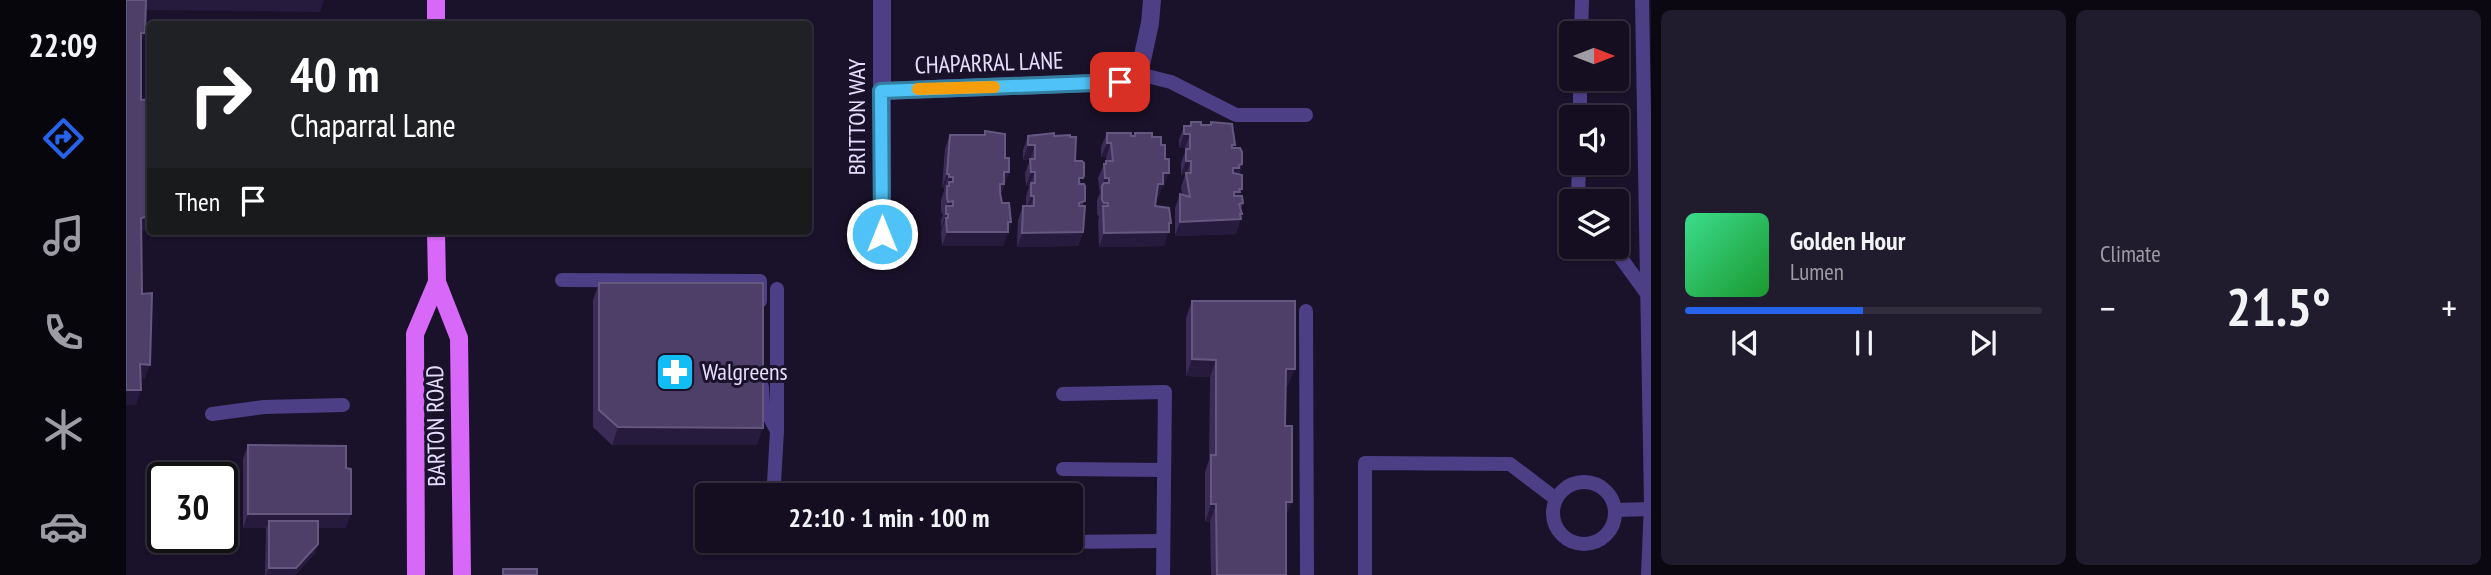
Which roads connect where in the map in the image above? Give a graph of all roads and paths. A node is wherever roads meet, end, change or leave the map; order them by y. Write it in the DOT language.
graph roads {
  1 [pos="436,0"];
  2 [pos="882,0"];
  3 [pos="1152,0"];
  4 [pos="1582,0"];
  5 [pos="1642,0"];
  6 [pos="436,21"];
  7 [pos="1581,21"];
  8 [pos="1139,74"];
  9 [pos="881,91"];
  10 [pos="1306,115"];
  11 [pos="882,234"];
  12 [pos="436,235"];
  13 [pos="1622,259"];
  14 [pos="562,280"];
  15 [pos="437,282"];
  16 [pos="777,289"];
  17 [pos="1647,294"];
  18 [pos="760,309"];
  19 [pos="1306,312"];
  20 [pos="762,378"];
  21 [pos="1063,394"];
  22 [pos="343,405"];
  23 [pos="212,414"];
  24 [pos="777,431"];
  25 [pos="1063,469"];
  26 [pos="1164,470"];
  27 [pos="774,483"];
  28 [pos="1556,499"];
  29 [pos="1651,509"];
  30 [pos="1615,510"];
  31 [pos="1163,541"];
  32 [pos="1083,542"];
  33 [pos="1650,547"];
  34 [pos="416,575"];
  35 [pos="462,575"];
  36 [pos="1163,575"];
  37 [pos="1307,575"];
  38 [pos="1365,575"];
  39 [pos="1647,575"];
  1 -- 6 [label="main road"];
  2 -- 9 [label="street, BRITTON WAY"];
  3 -- 8 [label="street"];
  4 -- 7 [label="lane"];
  5 -- 17 [label="lane"];
  8 -- 9 [label="street, CHAPARRAL LANE"];
  8 -- 10 [label="lane"];
  9 -- 11 [label="street, BRITTON WAY"];
  12 -- 15 [label="main road, BARTON ROAD"];
  13 -- 17 [label="lane"];
  14 -- 18 [label="lane"];
  15 -- 34 [label="main road, BARTON ROAD"];
  15 -- 35 [label="main road, BARTON ROAD"];
  16 -- 24 [label="lane"];
  17 -- 29 [label="lane"];
  19 -- 37 [label="lane"];
  20 -- 24 [label="lane"];
  21 -- 26 [label="lane"];
  22 -- 23 [label="lane"];
  24 -- 27 [label="lane"];
  25 -- 26 [label="lane"];
  26 -- 31 [label="lane"];
  28 -- 30 [label="lane"];
  28 -- 30 [label="lane"];
  28 -- 38 [label="lane"];
  29 -- 30 [label="lane"];
  29 -- 33 [label="lane"];
  31 -- 32 [label="lane"];
  31 -- 36 [label="lane"];
  33 -- 39 [label="lane"];
}
